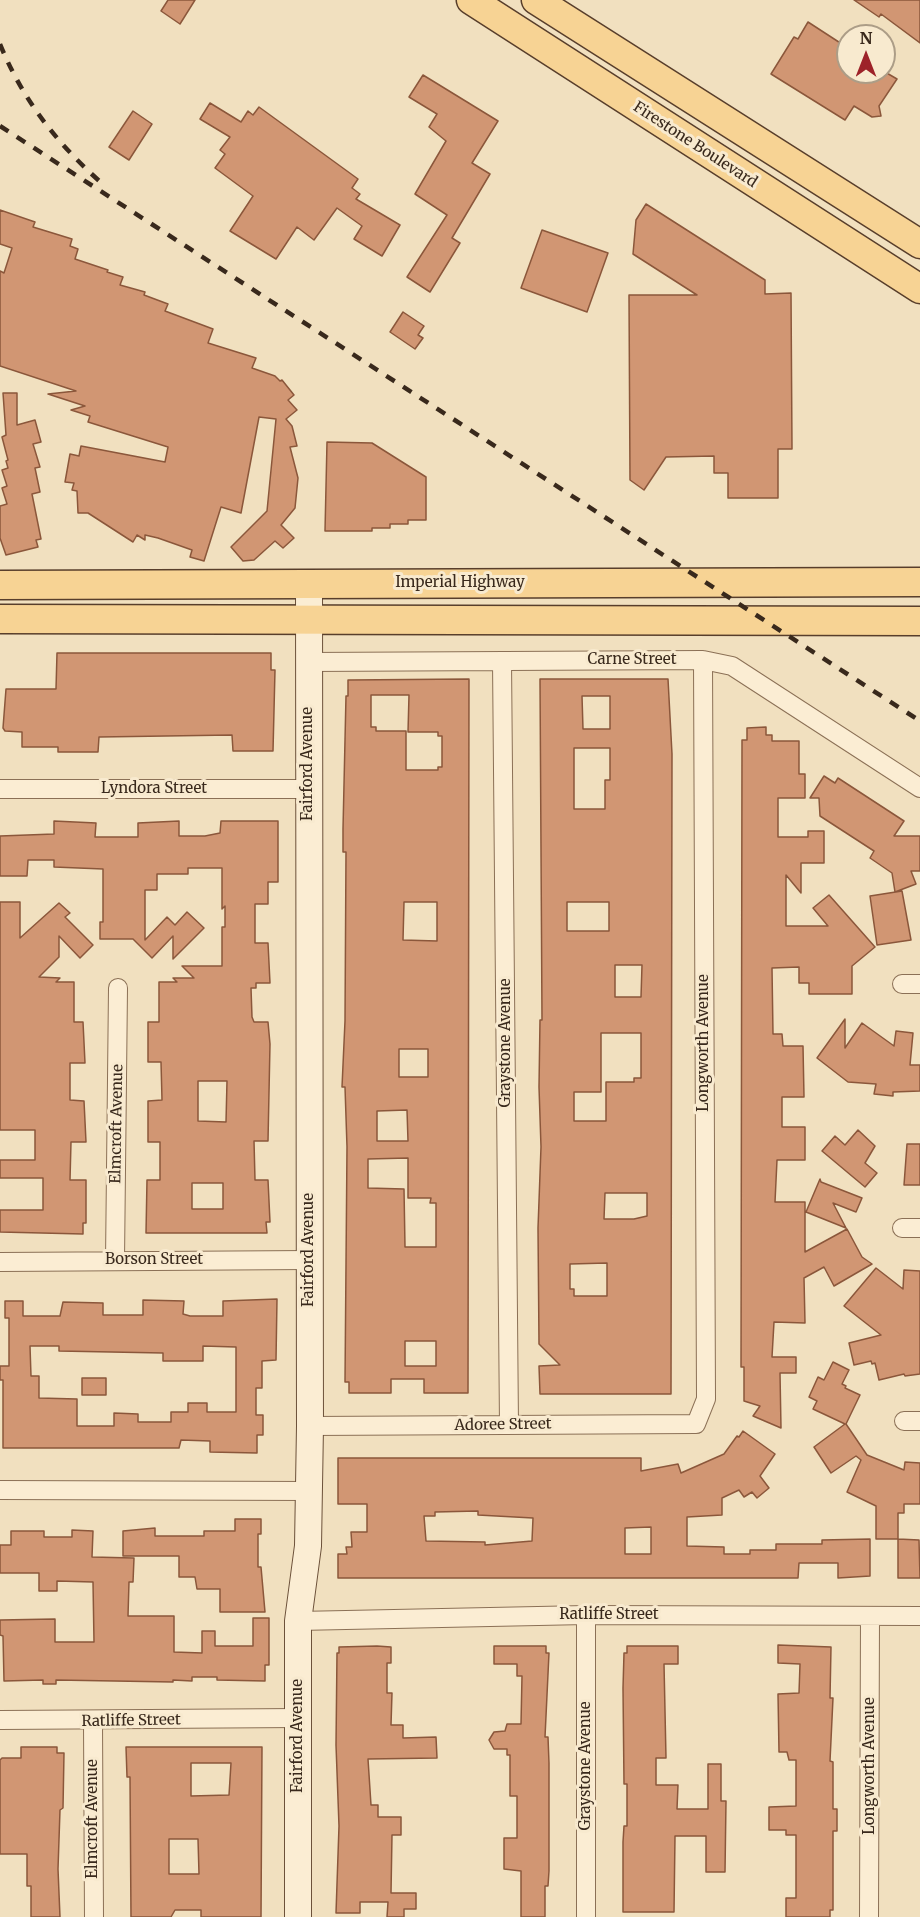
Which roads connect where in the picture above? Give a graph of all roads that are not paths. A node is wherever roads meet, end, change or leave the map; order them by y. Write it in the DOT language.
graph roads {
  1 [pos="471,0"];
  2 [pos="536,0"];
  3 [pos="920,244"];
  4 [pos="920,289"];
  5 [pos="920,582"];
  6 [pos="309,583"];
  7 [pos="0,585"];
  8 [pos="308,619"];
  9 [pos="0,620"];
  10 [pos="920,621"];
  11 [pos="703,660"];
  12 [pos="502,661"];
  13 [pos="308,662"];
  14 [pos="920,788"];
  15 [pos="0,789"];
  16 [pos="308,789"];
  17 [pos="118,988"];
  18 [pos="115,1260"];
  19 [pos="309,1260"];
  20 [pos="0,1262"];
  21 [pos="696,1424"];
  22 [pos="509,1425"];
  23 [pos="310,1426"];
  24 [pos="0,1490"];
  25 [pos="308,1491"];
  26 [pos="586,1615"];
  27 [pos="870,1616"];
  28 [pos="920,1616"];
  29 [pos="298,1621"];
  30 [pos="298,1718"];
  31 [pos="0,1720"];
  32 [pos="93,1722"];
  33 [pos="94,1917"];
  34 [pos="298,1917"];
  35 [pos="586,1917"];
  36 [pos="869,1917"];
  1 -- 4 [label="main road, Firestone Boulevard"];
  2 -- 3 [label="main road"];
  5 -- 6 [label="main road, Imperial Highway"];
  6 -- 7 [label="main road, Imperial Highway"];
  6 -- 8 [label="street, Fairford Avenue"];
  8 -- 9 [label="main road"];
  8 -- 10 [label="main road"];
  8 -- 13 [label="street, Fairford Avenue"];
  11 -- 12 [label="street, Carne Street"];
  11 -- 14 [label="street, Carne Street"];
  11 -- 21 [label="street, Longworth Avenue"];
  12 -- 13 [label="street, Carne Street"];
  12 -- 22 [label="street, Graystone Avenue"];
  13 -- 16 [label="street, Fairford Avenue"];
  15 -- 16 [label="street, Lyndora Street"];
  16 -- 19 [label="street, Fairford Avenue"];
  17 -- 18 [label="street, Elmcroft Avenue"];
  18 -- 19 [label="street, Borson Street"];
  18 -- 20 [label="street, Borson Street"];
  19 -- 23 [label="street, Fairford Avenue"];
  21 -- 22 [label="street, Adoree Street"];
  22 -- 23 [label="street, Adoree Street"];
  23 -- 25 [label="street, Fairford Avenue"];
  24 -- 25 [label="street"];
  25 -- 29 [label="street, Fairford Avenue"];
  26 -- 27 [label="street, Ratliffe Street"];
  26 -- 29 [label="street, Ratliffe Street"];
  26 -- 35 [label="street, Graystone Avenue"];
  27 -- 28 [label="street, Ratliffe Street"];
  27 -- 36 [label="street, Longworth Avenue"];
  29 -- 30 [label="street, Fairford Avenue"];
  30 -- 32 [label="street, Ratliffe Street"];
  30 -- 34 [label="street, Fairford Avenue"];
  31 -- 32 [label="street, Ratliffe Street"];
  32 -- 33 [label="street, Elmcroft Avenue"];
}
